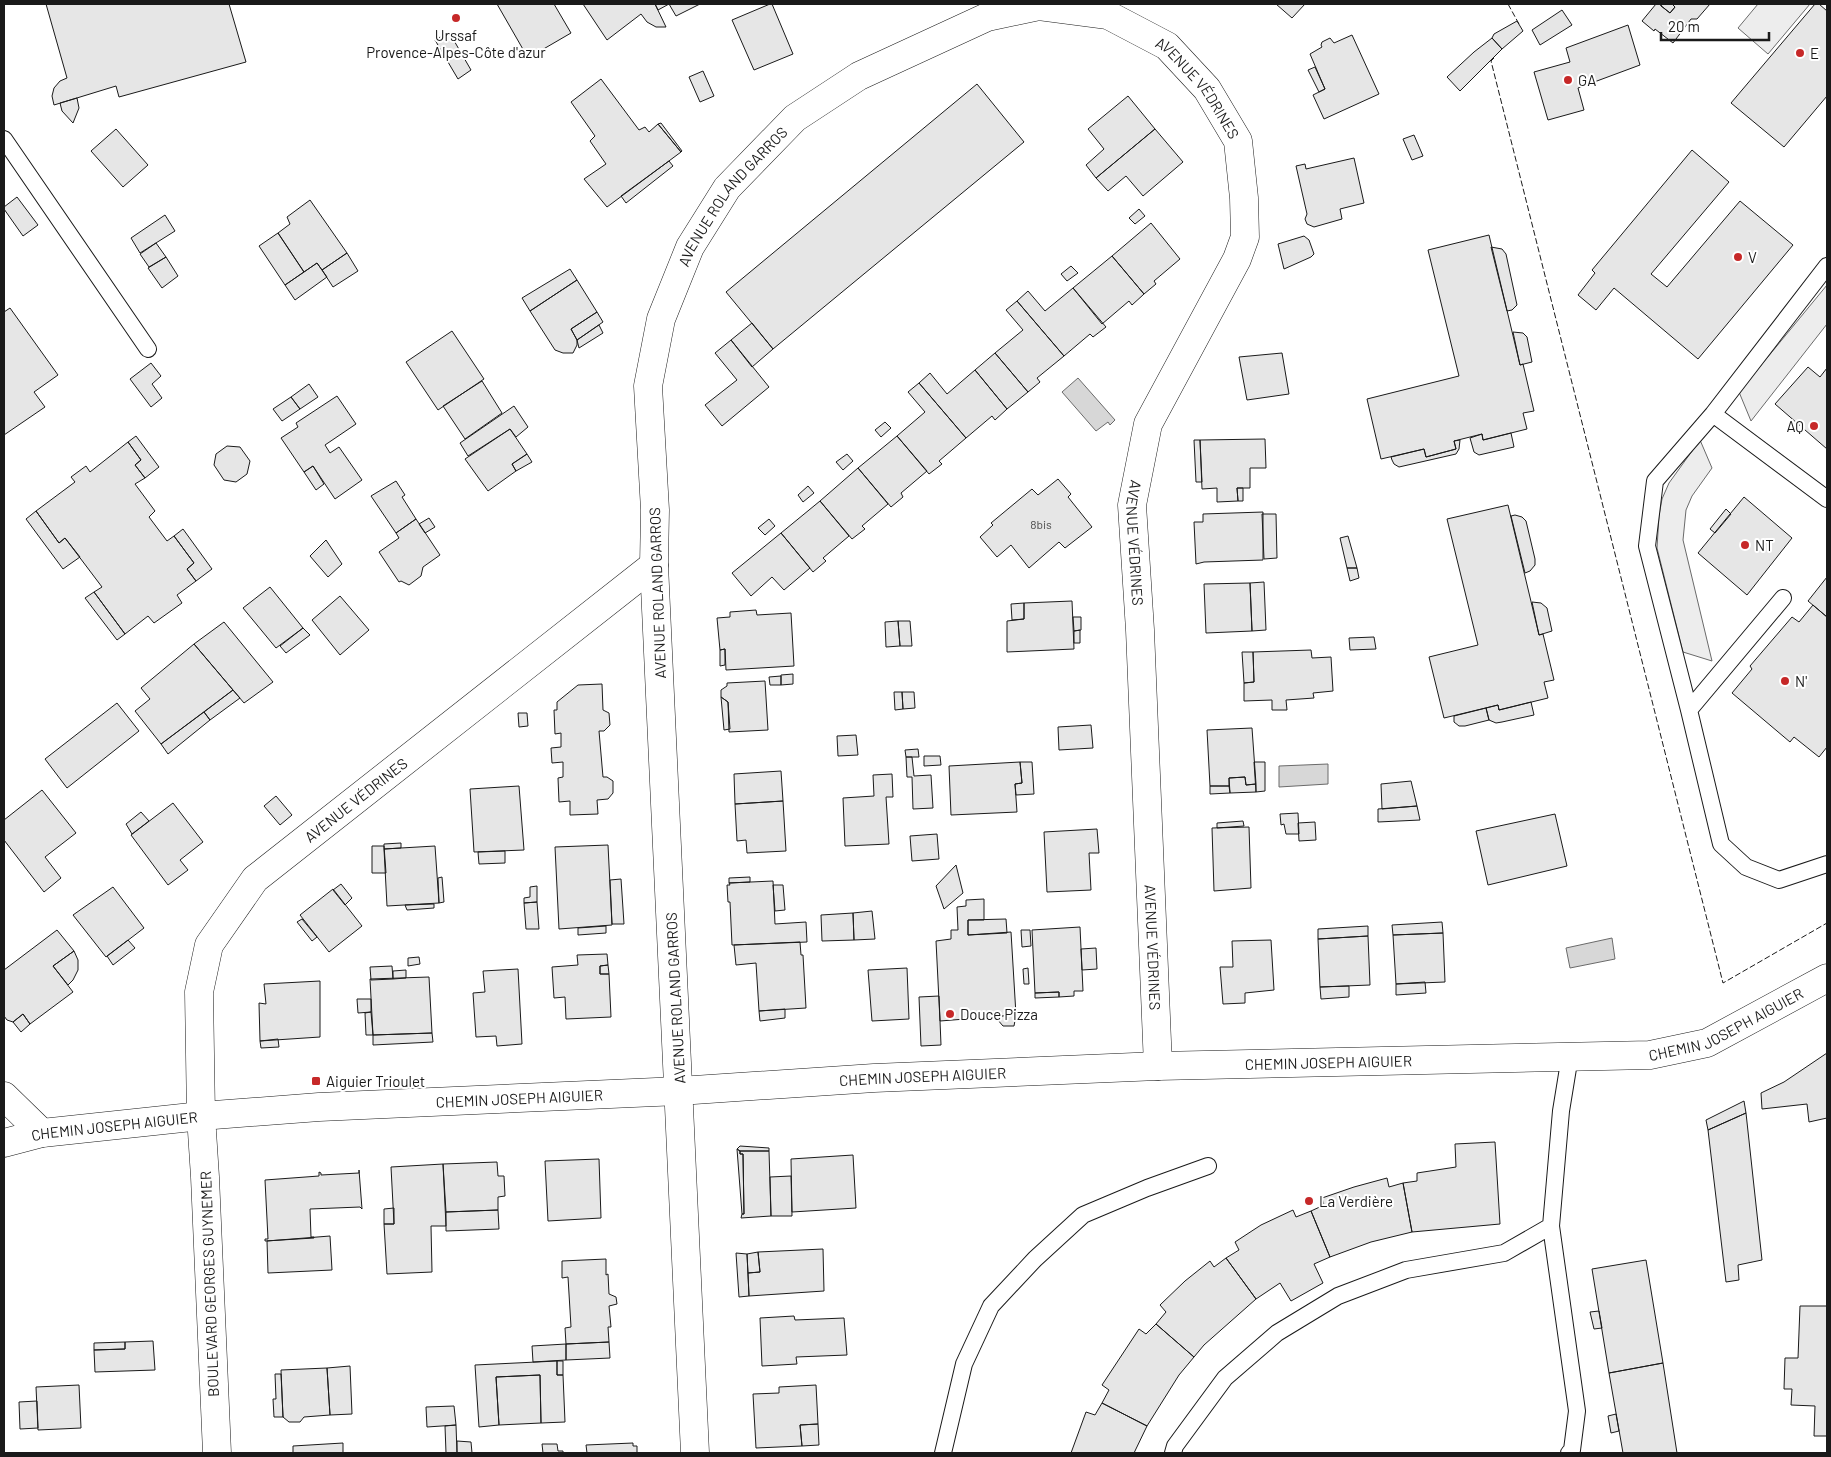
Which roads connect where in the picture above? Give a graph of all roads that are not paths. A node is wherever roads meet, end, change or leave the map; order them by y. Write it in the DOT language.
graph roads {
  1 [pos="1110,9"];
  2 [pos="4,139"];
  3 [pos="1827,266"];
  4 [pos="148,349"];
  5 [pos="1713,414"];
  6 [pos="1827,499"];
  7 [pos="654,565"];
  8 [pos="1783,598"];
  9 [pos="1689,710"];
  10 [pos="1827,864"];
  11 [pos="1827,978"];
  12 [pos="1570,1056"];
  13 [pos="1158,1066"];
  14 [pos="679,1091"];
  15 [pos="4,1096"];
  16 [pos="201,1116"];
  17 [pos="42,1133"];
  18 [pos="4,1143"];
  19 [pos="1208,1166"];
  20 [pos="1551,1226"];
  21 [pos="217,1453"];
  22 [pos="695,1453"];
  23 [pos="943,1453"];
  24 [pos="1173,1453"];
  25 [pos="1569,1453"];
  1 -- 7 [label="street, AVENUE ROLAND GARROS"];
  1 -- 13 [label="street, AVENUE VÉDRINES"];
  2 -- 4 [label="lane"];
  3 -- 5 [label="lane"];
  5 -- 6 [label="lane"];
  5 -- 9 [label="lane"];
  7 -- 14 [label="street, AVENUE ROLAND GARROS"];
  7 -- 16 [label="street, AVENUE VÉDRINES"];
  8 -- 9 [label="lane"];
  9 -- 10 [label="lane"];
  11 -- 12 [label="street, CHEMIN JOSEPH AIGUIER"];
  12 -- 13 [label="street, CHEMIN JOSEPH AIGUIER"];
  12 -- 20 [label="lane"];
  13 -- 14 [label="street, CHEMIN JOSEPH AIGUIER"];
  14 -- 16 [label="street, CHEMIN JOSEPH AIGUIER"];
  14 -- 22 [label="street, AVENUE ROLAND GARROS"];
  15 -- 17 [label="street"];
  16 -- 17 [label="street, CHEMIN JOSEPH AIGUIER"];
  16 -- 21 [label="street, BOULEVARD GEORGES GUYNEMER"];
  17 -- 18 [label="street, CHEMIN JOSEPH AIGUIER"];
  19 -- 23 [label="lane"];
  20 -- 24 [label="lane"];
  20 -- 25 [label="lane"];
}
